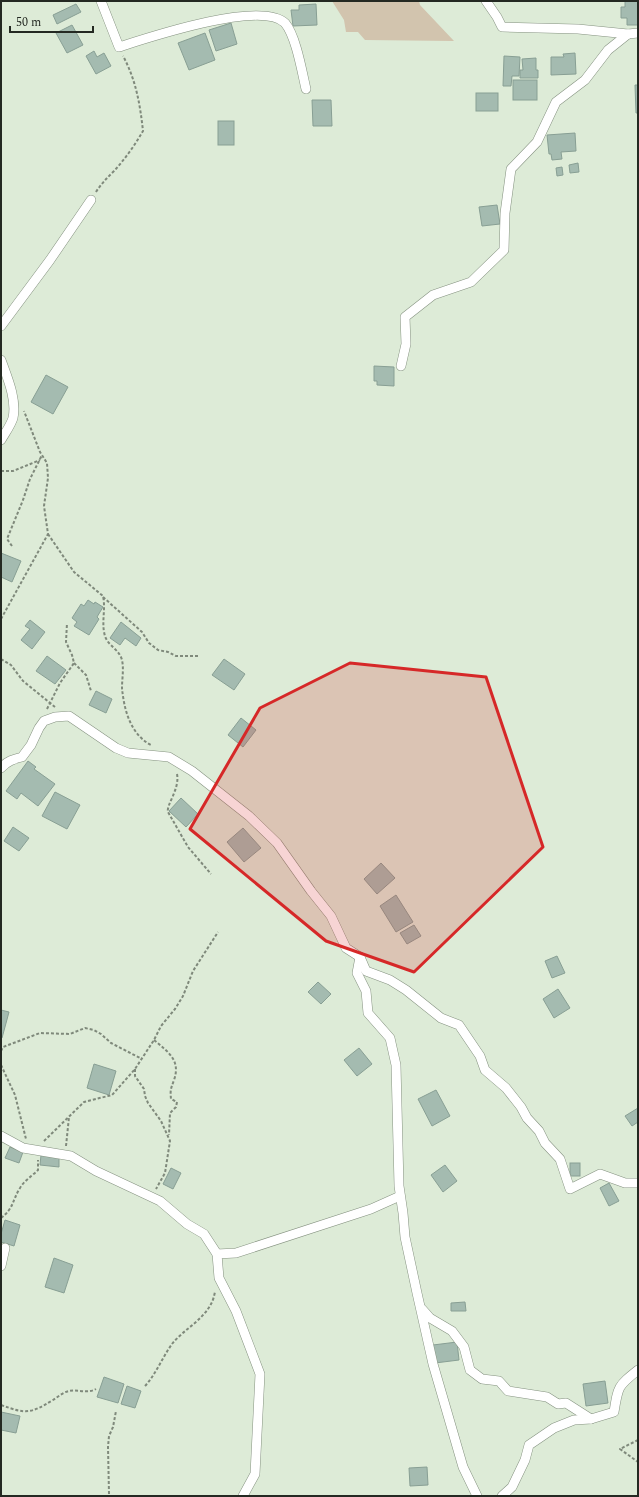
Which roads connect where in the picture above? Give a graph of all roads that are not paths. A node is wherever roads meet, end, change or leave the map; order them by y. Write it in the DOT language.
graph roads {
  1 [pos="101,1"];
  2 [pos="486,1"];
  3 [pos="638,32"];
  4 [pos="628,34"];
  5 [pos="306,89"];
  6 [pos="91,200"];
  7 [pos="1,326"];
  8 [pos="1,360"];
  9 [pos="401,366"];
  10 [pos="1,440"];
  11 [pos="1,768"];
  12 [pos="360,957"];
  13 [pos="1,1136"];
  14 [pos="638,1184"];
  15 [pos="400,1196"];
  16 [pos="5,1248"];
  17 [pos="217,1254"];
  18 [pos="1,1266"];
  19 [pos="421,1308"];
  20 [pos="638,1370"];
  21 [pos="591,1419"];
  22 [pos="243,1496"];
  23 [pos="477,1496"];
  24 [pos="502,1496"];
  1 -- 5 [label="street"];
  2 -- 4 [label="street"];
  3 -- 4 [label="street"];
  4 -- 9 [label="street"];
  6 -- 7 [label="street"];
  8 -- 10 [label="street"];
  11 -- 12 [label="street"];
  12 -- 14 [label="street"];
  12 -- 15 [label="street"];
  13 -- 17 [label="street"];
  15 -- 17 [label="street"];
  15 -- 19 [label="street"];
  16 -- 18 [label="street"];
  17 -- 22 [label="street"];
  19 -- 21 [label="street"];
  19 -- 23 [label="street"];
  20 -- 21 [label="street"];
  21 -- 24 [label="street"];
}
